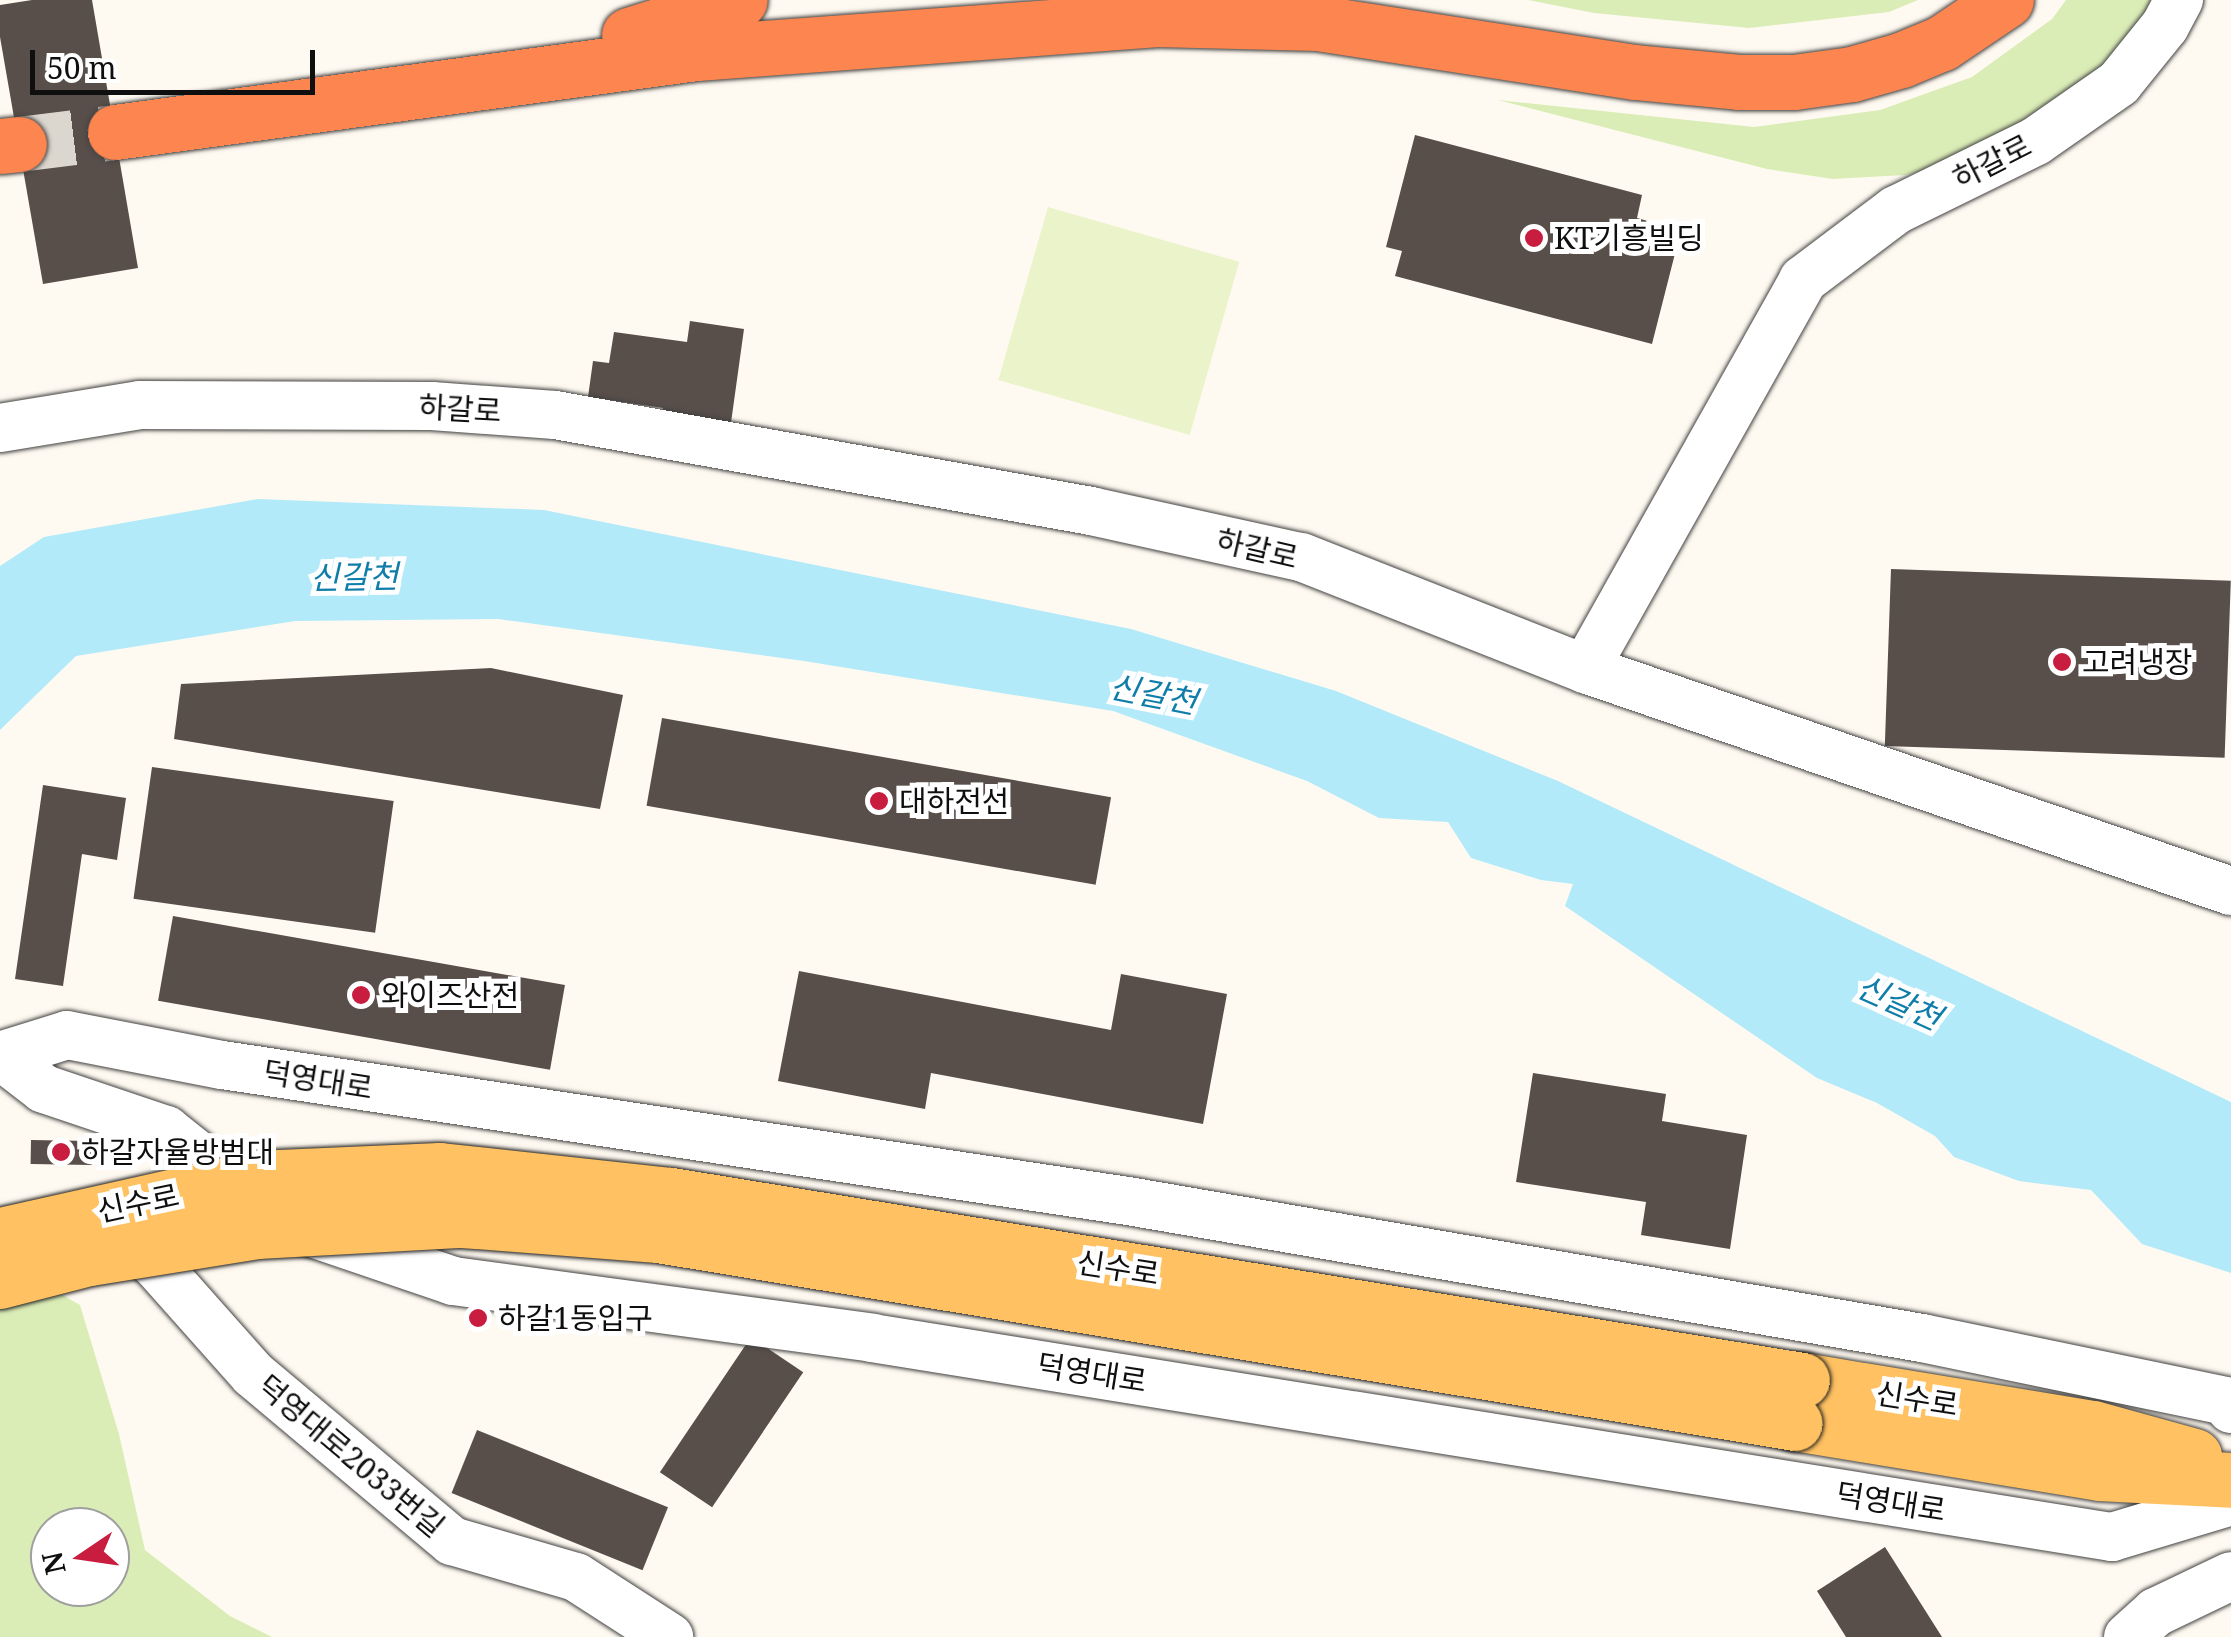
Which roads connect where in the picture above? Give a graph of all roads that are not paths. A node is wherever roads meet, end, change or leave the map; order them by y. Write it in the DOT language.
graph roads {
  1 [pos="740,0"];
  2 [pos="2006,0"];
  3 [pos="2179,0"];
  4 [pos="339,103"];
  5 [pos="115,132"];
  6 [pos="0,428"];
  7 [pos="1585,669"];
  8 [pos="2231,891"];
  9 [pos="0,1056"];
  10 [pos="648,1130"];
  11 [pos="83,1200"];
  12 [pos="0,1235"];
  13 [pos="0,1280"];
  14 [pos="616,1300"];
  15 [pos="1799,1401"];
  16 [pos="2231,1409"];
  17 [pos="2231,1467"];
  18 [pos="2231,1480"];
  19 [pos="2231,1502"];
  20 [pos="2231,1576"];
  21 [pos="668,1637"];
  22 [pos="2128,1637"];
  1 -- 4 [label="highway"];
  2 -- 4 [label="highway"];
  3 -- 7 [label="street, 하갈로"];
  4 -- 5 [label="highway"];
  6 -- 7 [label="street, 하갈로"];
  7 -- 8 [label="street"];
  9 -- 10 [label="street, 덕영대로"];
  9 -- 14 [label="street, 덕영대로"];
  10 -- 14 [label="street"];
  10 -- 16 [label="street, 덕영대로"];
  11 -- 21 [label="street, 덕영대로2033번길"];
  12 -- 15 [label="main road, 신수로, bridge"];
  13 -- 15 [label="main road, 신수로, bridge"];
  14 -- 19 [label="street, 덕영대로"];
  15 -- 17 [label="main road, 신수로"];
  15 -- 18 [label="main road, 신수로"];
  20 -- 22 [label="street"];
}
